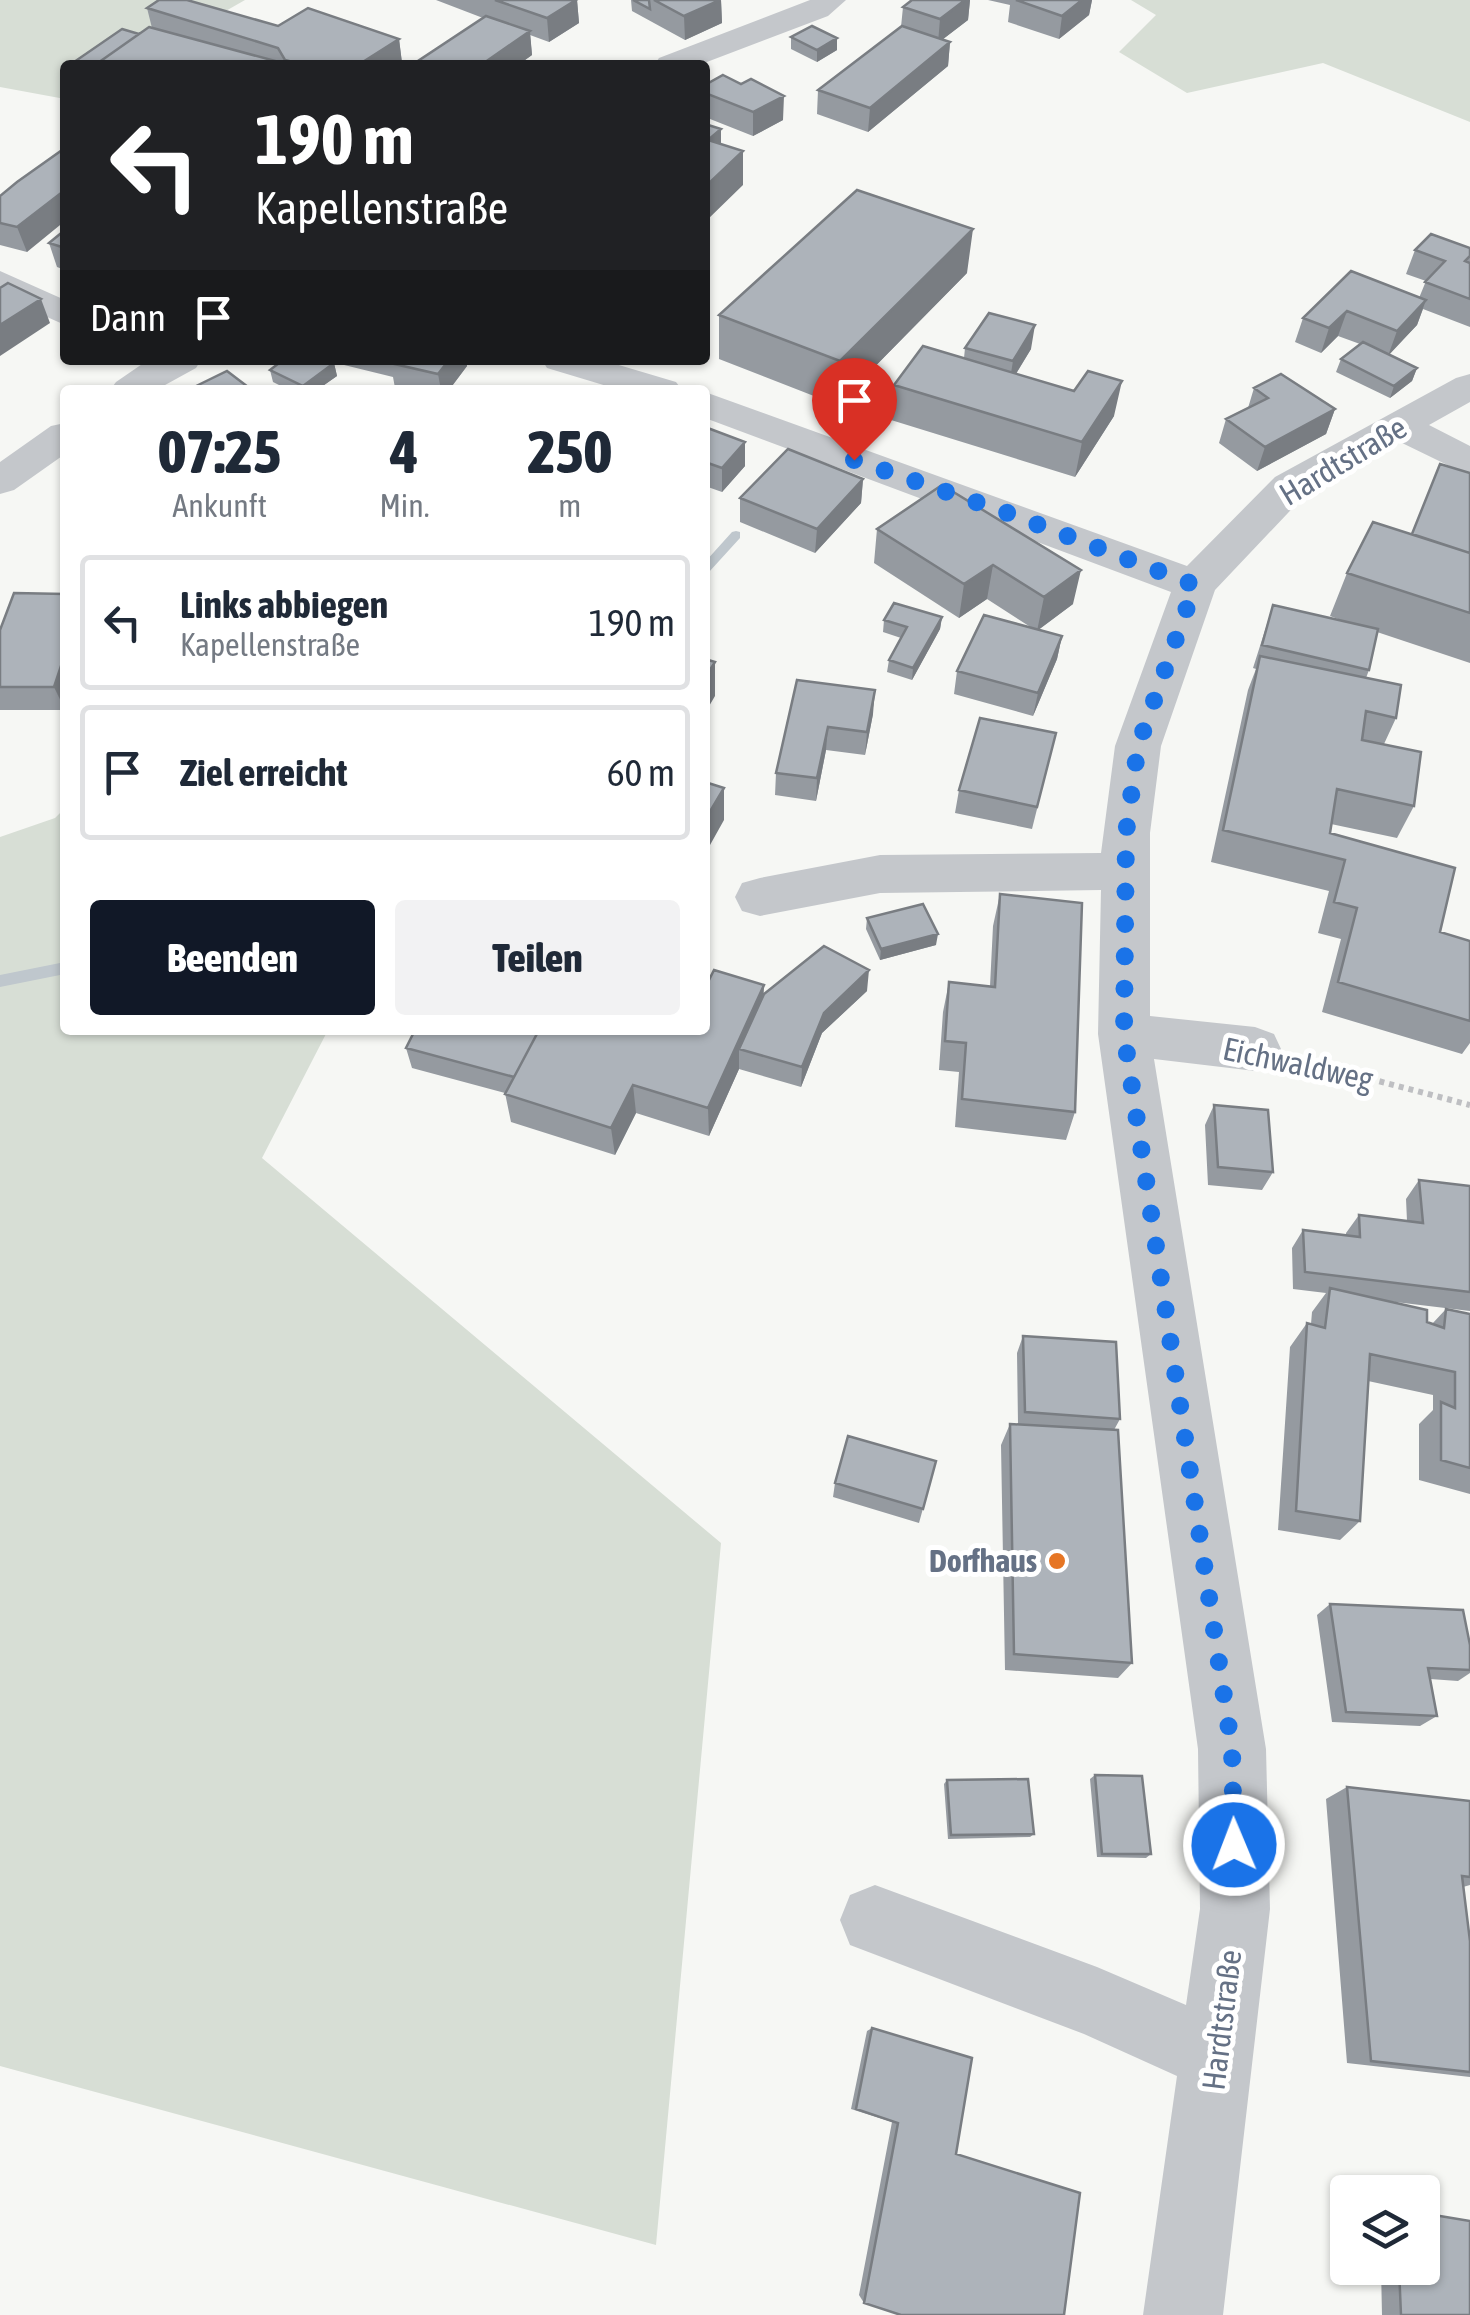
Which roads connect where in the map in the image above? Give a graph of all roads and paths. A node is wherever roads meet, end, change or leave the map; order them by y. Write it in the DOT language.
graph roads {
  1 [pos="831,0"];
  2 [pos="683,60"];
  3 [pos="0,282"];
  4 [pos="60,312"];
  5 [pos="163,365"];
  6 [pos="578,365"];
  7 [pos="137,385"];
  8 [pos="645,385"];
  9 [pos="1470,386"];
  10 [pos="710,406"];
  11 [pos="1399,426"];
  12 [pos="60,439"];
  13 [pos="1470,463"];
  14 [pos="0,481"];
  15 [pos="1195,585"];
  16 [pos="1126,871"];
  17 [pos="760,897"];
  18 [pos="1124,1034"];
  19 [pos="1255,1049"];
  20 [pos="1470,1104"];
  21 [pos="875,1920"];
  22 [pos="1218,2056"];
  23 [pos="1183,2315"];
  1 -- 2 [label="street"];
  3 -- 4 [label="street"];
  5 -- 7 [label="street"];
  6 -- 8 [label="street"];
  9 -- 11 [label="street, Hardtstraße"];
  10 -- 15 [label="street"];
  11 -- 13 [label="street"];
  11 -- 15 [label="street, Hardtstraße"];
  12 -- 14 [label="street"];
  15 -- 16 [label="street, Hardtstraße"];
  16 -- 17 [label="street"];
  16 -- 18 [label="street, Hardtstraße"];
  18 -- 19 [label="street, Eichwaldweg"];
  18 -- 22 [label="street, Hardtstraße"];
  19 -- 20 [label="path, Eichwaldweg"];
  21 -- 22 [label="street"];
  22 -- 23 [label="street, Hardtstraße"];
}
